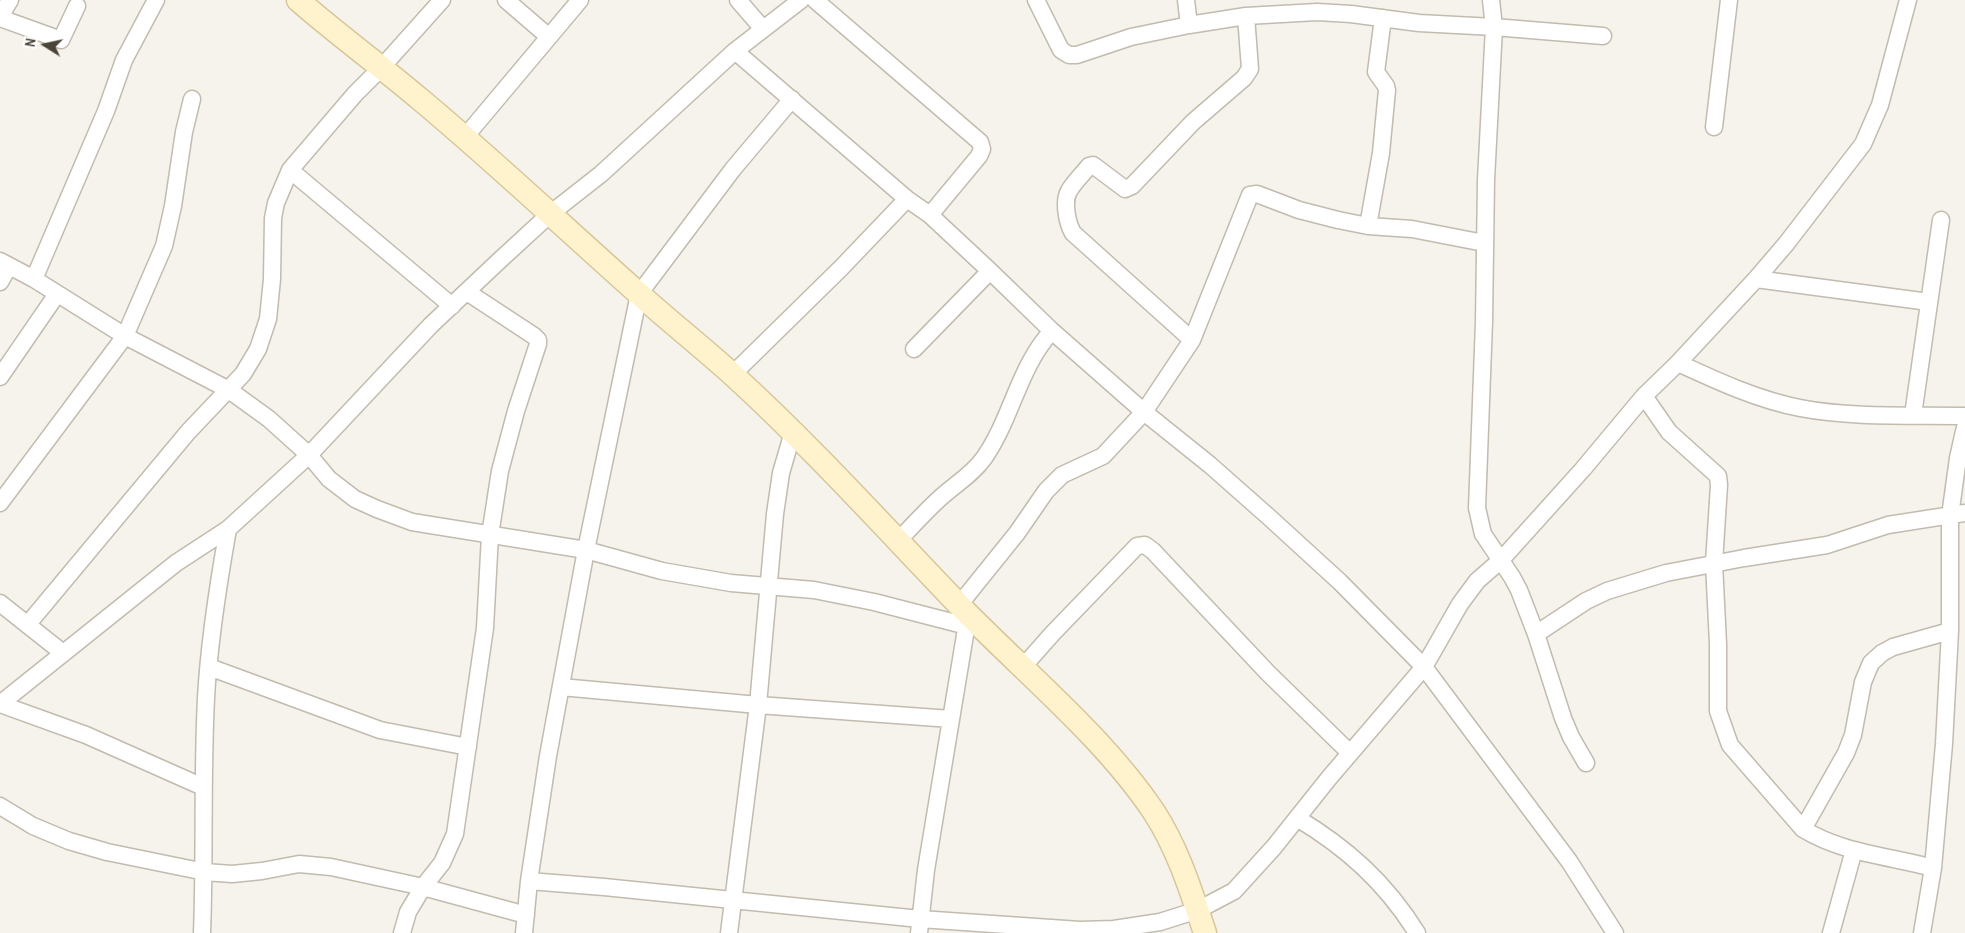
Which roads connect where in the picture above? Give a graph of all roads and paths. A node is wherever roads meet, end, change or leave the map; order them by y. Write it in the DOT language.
graph roads {
  1 [pos="10,0"];
  2 [pos="156,0"];
  3 [pos="442,0"];
  4 [pos="506,0"];
  5 [pos="580,0"];
  6 [pos="738,0"];
  7 [pos="801,0"];
  8 [pos="815,0"];
  9 [pos="1036,0"];
  10 [pos="1186,0"];
  11 [pos="1492,0"];
  12 [pos="1729,0"];
  13 [pos="1908,0"];
  14 [pos="305,2"];
  15 [pos="77,6"];
  16 [pos="1246,16"];
  17 [pos="0,18"];
  18 [pos="1383,18"];
  19 [pos="1189,25"];
  20 [pos="1494,27"];
  21 [pos="763,29"];
  22 [pos="1603,36"];
  23 [pos="549,37"];
  24 [pos="736,51"];
  25 [pos="382,67"];
  26 [pos="192,99"];
  27 [pos="792,99"];
  28 [pos="1714,127"];
  29 [pos="465,137"];
  30 [pos="290,170"];
  31 [pos="908,199"];
  32 [pos="550,214"];
  33 [pos="930,215"];
  34 [pos="1941,220"];
  35 [pos="1368,226"];
  36 [pos="1484,243"];
  37 [pos="5,264"];
  38 [pos="990,270"];
  39 [pos="34,279"];
  40 [pos="1756,279"];
  41 [pos="0,282"];
  42 [pos="467,292"];
  43 [pos="56,294"];
  44 [pos="639,294"];
  45 [pos="1929,302"];
  46 [pos="452,306"];
  47 [pos="1052,331"];
  48 [pos="125,336"];
  49 [pos="1192,340"];
  50 [pos="914,349"];
  51 [pos="1678,363"];
  52 [pos="733,374"];
  53 [pos="0,377"];
  54 [pos="229,390"];
  55 [pos="1644,396"];
  56 [pos="1144,412"];
  57 [pos="1913,415"];
  58 [pos="1965,416"];
  59 [pos="1965,427"];
  60 [pos="793,432"];
  61 [pos="309,455"];
  62 [pos="0,503"];
  63 [pos="1958,515"];
  64 [pos="228,529"];
  65 [pos="490,535"];
  66 [pos="899,540"];
  67 [pos="586,550"];
  68 [pos="1501,560"];
  69 [pos="1714,563"];
  70 [pos="768,588"];
  71 [pos="0,603"];
  72 [pos="965,615"];
  73 [pos="28,624"];
  74 [pos="1950,631"];
  75 [pos="1536,634"];
  76 [pos="63,653"];
  77 [pos="209,667"];
  78 [pos="1424,667"];
  79 [pos="1022,668"];
  80 [pos="561,687"];
  81 [pos="0,704"];
  82 [pos="758,705"];
  83 [pos="951,719"];
  84 [pos="468,747"];
  85 [pos="1350,754"];
  86 [pos="1586,763"];
  87 [pos="203,788"];
  88 [pos="0,806"];
  89 [pos="1297,818"];
  90 [pos="1803,829"];
  91 [pos="1854,850"];
  92 [pos="1933,868"];
  93 [pos="205,872"];
  94 [pos="529,881"];
  95 [pos="423,887"];
  96 [pos="732,900"];
  97 [pos="1198,910"];
  98 [pos="526,915"];
  99 [pos="920,926"];
  100 [pos="202,933"];
  101 [pos="402,933"];
  102 [pos="524,933"];
  103 [pos="729,933"];
  104 [pos="1205,933"];
  105 [pos="1417,933"];
  106 [pos="1615,933"];
  107 [pos="1832,933"];
  108 [pos="1922,933"];
  1 -- 17 [label="street"];
  2 -- 39 [label="street"];
  3 -- 25 [label="street"];
  4 -- 23 [label="street"];
  5 -- 23 [label="street"];
  6 -- 21 [label="street"];
  7 -- 21 [label="street"];
  8 -- 33 [label="street"];
  9 -- 19 [label="street"];
  10 -- 19 [label="street"];
  11 -- 20 [label="street"];
  12 -- 28 [label="street"];
  13 -- 40 [label="street"];
  14 -- 25 [label="street"];
  15 -- 17 [label="street"];
  16 -- 18 [label="street"];
  16 -- 19 [label="street"];
  16 -- 49 [label="street"];
  18 -- 20 [label="street"];
  18 -- 35 [label="street"];
  20 -- 22 [label="street"];
  20 -- 36 [label="street"];
  21 -- 24 [label="street"];
  23 -- 29 [label="street"];
  24 -- 27 [label="street"];
  24 -- 32 [label="street"];
  25 -- 29 [label="street"];
  25 -- 30 [label="street"];
  26 -- 48 [label="street"];
  27 -- 31 [label="street"];
  27 -- 44 [label="street"];
  29 -- 32 [label="street"];
  30 -- 46 [label="street"];
  30 -- 54 [label="street"];
  31 -- 33 [label="street"];
  31 -- 52 [label="street"];
  32 -- 42 [label="street"];
  32 -- 44 [label="street"];
  33 -- 38 [label="street"];
  34 -- 45 [label="street"];
  35 -- 36 [label="street"];
  35 -- 49 [label="street"];
  36 -- 68 [label="street"];
  37 -- 39 [label="street"];
  37 -- 41 [label="street"];
  38 -- 47 [label="street"];
  38 -- 50 [label="street"];
  39 -- 43 [label="street"];
  40 -- 45 [label="street"];
  40 -- 51 [label="street"];
  42 -- 46 [label="street"];
  42 -- 65 [label="street"];
  43 -- 48 [label="street"];
  43 -- 53 [label="street"];
  44 -- 52 [label="street"];
  44 -- 67 [label="street"];
  45 -- 57 [label="street"];
  46 -- 61 [label="street"];
  47 -- 56 [label="street"];
  47 -- 66 [label="street"];
  48 -- 54 [label="street"];
  48 -- 62 [label="street"];
  49 -- 56 [label="street"];
  51 -- 55 [label="street"];
  51 -- 57 [label="street"];
  52 -- 60 [label="street"];
  54 -- 61 [label="street"];
  54 -- 73 [label="street"];
  55 -- 68 [label="street"];
  55 -- 69 [label="street"];
  56 -- 72 [label="street"];
  56 -- 78 [label="street"];
  57 -- 58 [label="street"];
  59 -- 63 [label="street"];
  60 -- 66 [label="street"];
  60 -- 70 [label="street"];
  61 -- 64 [label="street"];
  61 -- 65 [label="street"];
  63 -- 69 [label="street"];
  63 -- 74 [label="street"];
  64 -- 76 [label="street"];
  64 -- 77 [label="street"];
  65 -- 67 [label="street"];
  65 -- 84 [label="street"];
  66 -- 72 [label="street"];
  67 -- 70 [label="street"];
  67 -- 80 [label="street"];
  68 -- 75 [label="street"];
  68 -- 78 [label="street"];
  69 -- 75 [label="street"];
  69 -- 90 [label="street"];
  70 -- 72 [label="street"];
  70 -- 82 [label="street"];
  71 -- 73 [label="street"];
  72 -- 79 [label="street"];
  72 -- 83 [label="street"];
  73 -- 76 [label="street"];
  74 -- 90 [label="street"];
  74 -- 92 [label="street"];
  75 -- 86 [label="street"];
  76 -- 81 [label="street"];
  77 -- 84 [label="street"];
  77 -- 87 [label="street"];
  78 -- 85 [label="street"];
  78 -- 106 [label="street"];
  79 -- 85 [label="street"];
  79 -- 97 [label="street"];
  80 -- 82 [label="street"];
  80 -- 94 [label="street"];
  81 -- 87 [label="street"];
  82 -- 83 [label="street"];
  82 -- 96 [label="street"];
  83 -- 99 [label="street"];
  84 -- 95 [label="street"];
  85 -- 89 [label="street"];
  87 -- 93 [label="street"];
  88 -- 93 [label="street"];
  89 -- 97 [label="street"];
  89 -- 105 [label="street"];
  90 -- 91 [label="street"];
  91 -- 92 [label="street"];
  91 -- 107 [label="street"];
  92 -- 108 [label="street"];
  93 -- 95 [label="street"];
  93 -- 100 [label="street"];
  94 -- 96 [label="street"];
  94 -- 98 [label="street"];
  95 -- 98 [label="street"];
  95 -- 101 [label="street"];
  96 -- 99 [label="street"];
  96 -- 103 [label="street"];
  97 -- 99 [label="street"];
  97 -- 104 [label="street"];
  98 -- 102 [label="street"];
}
